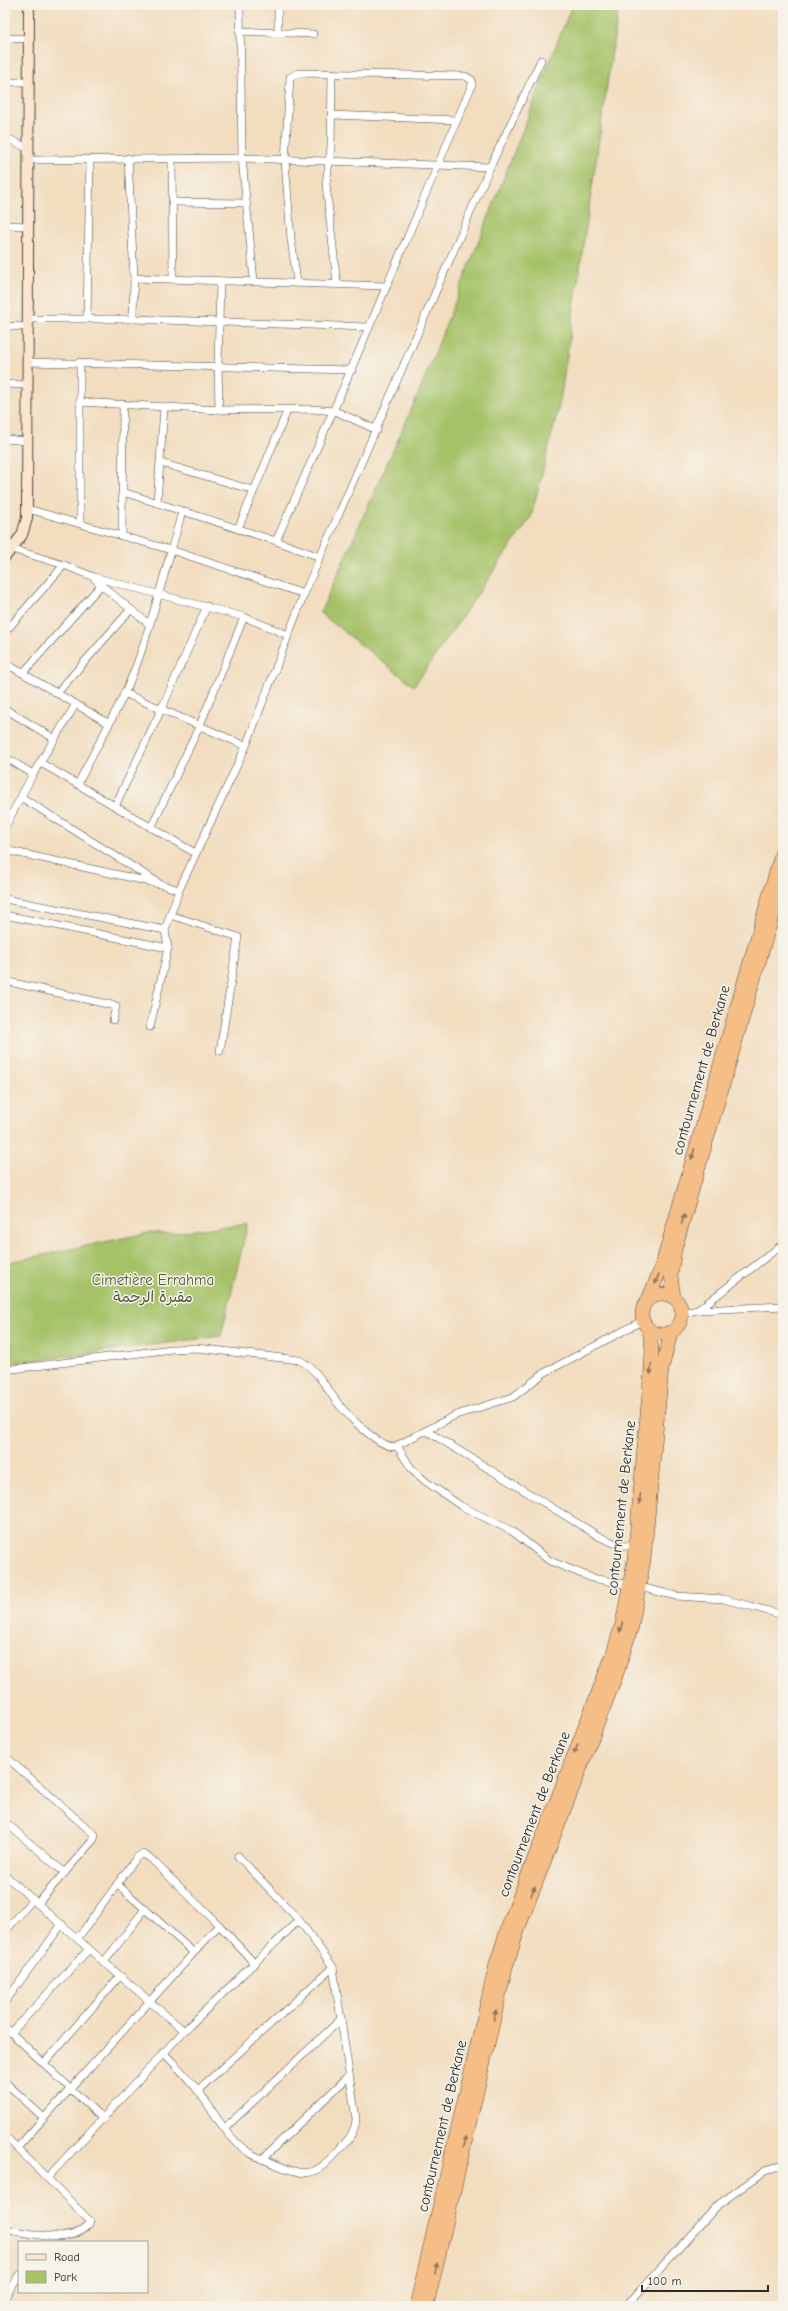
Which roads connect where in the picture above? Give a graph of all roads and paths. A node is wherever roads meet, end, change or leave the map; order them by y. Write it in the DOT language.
graph roads {
  1 [pos="29,5"];
  2 [pos="240,5"];
  3 [pos="278,5"];
  4 [pos="240,32"];
  5 [pos="278,33"];
  6 [pos="313,34"];
  7 [pos="5,38"];
  8 [pos="29,38"];
  9 [pos="541,60"];
  10 [pos="332,73"];
  11 [pos="5,82"];
  12 [pos="29,82"];
  13 [pos="332,115"];
  14 [pos="457,120"];
  15 [pos="5,137"];
  16 [pos="29,149"];
  17 [pos="128,158"];
  18 [pos="242,158"];
  19 [pos="90,159"];
  20 [pos="172,159"];
  21 [pos="29,160"];
  22 [pos="285,160"];
  23 [pos="328,161"];
  24 [pos="437,165"];
  25 [pos="490,167"];
  26 [pos="174,202"];
  27 [pos="245,204"];
  28 [pos="5,225"];
  29 [pos="28,226"];
  30 [pos="134,278"];
  31 [pos="173,279"];
  32 [pos="220,281"];
  33 [pos="254,281"];
  34 [pos="297,282"];
  35 [pos="337,284"];
  36 [pos="387,286"];
  37 [pos="87,319"];
  38 [pos="133,319"];
  39 [pos="219,322"];
  40 [pos="28,323"];
  41 [pos="5,326"];
  42 [pos="368,327"];
  43 [pos="28,362"];
  44 [pos="80,362"];
  45 [pos="218,366"];
  46 [pos="352,370"];
  47 [pos="5,384"];
  48 [pos="28,384"];
  49 [pos="80,402"];
  50 [pos="123,404"];
  51 [pos="164,407"];
  52 [pos="288,409"];
  53 [pos="219,410"];
  54 [pos="335,411"];
  55 [pos="377,430"];
  56 [pos="5,439"];
  57 [pos="28,441"];
  58 [pos="161,463"];
  59 [pos="254,490"];
  60 [pos="123,492"];
  61 [pos="157,503"];
  62 [pos="28,509"];
  63 [pos="182,512"];
  64 [pos="80,523"];
  65 [pos="238,528"];
  66 [pos="122,536"];
  67 [pos="276,541"];
  68 [pos="171,550"];
  69 [pos="8,553"];
  70 [pos="320,557"];
  71 [pos="64,564"];
  72 [pos="94,577"];
  73 [pos="101,584"];
  74 [pos="160,594"];
  75 [pos="304,594"];
  76 [pos="207,606"];
  77 [pos="130,609"];
  78 [pos="244,617"];
  79 [pos="149,624"];
  80 [pos="5,632"];
  81 [pos="288,635"];
  82 [pos="5,663"];
  83 [pos="23,674"];
  84 [pos="57,693"];
  85 [pos="124,693"];
  86 [pos="76,704"];
  87 [pos="162,708"];
  88 [pos="5,709"];
  89 [pos="108,723"];
  90 [pos="200,725"];
  91 [pos="55,739"];
  92 [pos="246,746"];
  93 [pos="5,757"];
  94 [pos="41,763"];
  95 [pos="33,774"];
  96 [pos="78,784"];
  97 [pos="21,797"];
  98 [pos="115,806"];
  99 [pos="5,827"];
  100 [pos="151,828"];
  101 [pos="783,848"];
  102 [pos="5,850"];
  103 [pos="195,853"];
  104 [pos="783,880"];
  105 [pos="160,884"];
  106 [pos="179,890"];
  107 [pos="5,902"];
  108 [pos="5,915"];
  109 [pos="170,915"];
  110 [pos="165,930"];
  111 [pos="168,948"];
  112 [pos="5,981"];
  113 [pos="113,1020"];
  114 [pos="150,1027"];
  115 [pos="220,1051"];
  116 [pos="783,1244"];
  117 [pos="674,1298"];
  118 [pos="648,1300"];
  119 [pos="783,1306"];
  120 [pos="698,1310"];
  121 [pos="682,1313"];
  122 [pos="646,1326"];
  123 [pos="671,1332"];
  124 [pos="5,1370"];
  125 [pos="427,1431"];
  126 [pos="397,1446"];
  127 [pos="635,1547"];
  128 [pos="635,1586"];
  129 [pos="783,1615"];
  130 [pos="5,1756"];
  131 [pos="5,1822"];
  132 [pos="238,1856"];
  133 [pos="65,1873"];
  134 [pos="5,1875"];
  135 [pos="117,1884"];
  136 [pos="35,1901"];
  137 [pos="145,1909"];
  138 [pos="299,1920"];
  139 [pos="62,1924"];
  140 [pos="219,1925"];
  141 [pos="5,1932"];
  142 [pos="78,1938"];
  143 [pos="89,1949"];
  144 [pos="193,1952"];
  145 [pos="104,1962"];
  146 [pos="255,1964"];
  147 [pos="333,1967"];
  148 [pos="120,1976"];
  149 [pos="6,2000"];
  150 [pos="149,2000"];
  151 [pos="341,2019"];
  152 [pos="5,2027"];
  153 [pos="184,2031"];
  154 [pos="11,2033"];
  155 [pos="163,2052"];
  156 [pos="44,2063"];
  157 [pos="349,2076"];
  158 [pos="5,2082"];
  159 [pos="71,2088"];
  160 [pos="198,2090"];
  161 [pos="44,2118"];
  162 [pos="103,2119"];
  163 [pos="225,2128"];
  164 [pos="5,2136"];
  165 [pos="17,2148"];
  166 [pos="262,2159"];
  167 [pos="783,2164"];
  168 [pos="48,2177"];
  169 [pos="8,2230"];
  170 [pos="59,2237"];
  171 [pos="5,2238"];
  172 [pos="54,2241"];
  173 [pos="18,2277"];
  174 [pos="5,2297"];
  175 [pos="416,2306"];
  176 [pos="427,2306"];
  177 [pos="626,2306"];
  1 -- 8 [label="street"];
  2 -- 4 [label="street"];
  3 -- 5 [label="street"];
  4 -- 5 [label="street"];
  4 -- 18 [label="street"];
  5 -- 6 [label="street"];
  7 -- 8 [label="street"];
  8 -- 12 [label="street"];
  9 -- 25 [label="street"];
  10 -- 13 [label="street"];
  10 -- 14 [label="street"];
  10 -- 22 [label="street"];
  11 -- 12 [label="street"];
  12 -- 16 [label="street"];
  13 -- 14 [label="street"];
  13 -- 23 [label="street"];
  14 -- 24 [label="street"];
  15 -- 16 [label="street"];
  16 -- 21 [label="street"];
  17 -- 19 [label="street"];
  17 -- 20 [label="street"];
  17 -- 30 [label="street"];
  18 -- 20 [label="street"];
  18 -- 22 [label="street"];
  18 -- 27 [label="street"];
  19 -- 21 [label="street"];
  19 -- 37 [label="street"];
  20 -- 26 [label="street"];
  21 -- 29 [label="street"];
  22 -- 23 [label="street"];
  22 -- 34 [label="street"];
  23 -- 24 [label="street"];
  23 -- 35 [label="street"];
  24 -- 25 [label="street"];
  24 -- 36 [label="street"];
  25 -- 55 [label="street"];
  26 -- 27 [label="street"];
  26 -- 31 [label="street"];
  27 -- 33 [label="street"];
  28 -- 29 [label="street"];
  29 -- 40 [label="street"];
  30 -- 31 [label="street"];
  30 -- 38 [label="street"];
  31 -- 32 [label="street"];
  32 -- 33 [label="street"];
  32 -- 39 [label="street"];
  33 -- 34 [label="street"];
  34 -- 35 [label="street"];
  35 -- 36 [label="street"];
  36 -- 42 [label="street"];
  37 -- 38 [label="street"];
  37 -- 40 [label="street"];
  38 -- 39 [label="street"];
  39 -- 42 [label="street"];
  39 -- 45 [label="street"];
  40 -- 41 [label="street"];
  40 -- 43 [label="street"];
  42 -- 46 [label="street"];
  43 -- 44 [label="street"];
  43 -- 48 [label="street"];
  44 -- 45 [label="street"];
  44 -- 49 [label="street"];
  45 -- 46 [label="street"];
  45 -- 53 [label="street"];
  46 -- 54 [label="street"];
  47 -- 48 [label="street"];
  48 -- 57 [label="street"];
  49 -- 50 [label="street"];
  49 -- 64 [label="street"];
  50 -- 51 [label="street"];
  50 -- 60 [label="street"];
  51 -- 53 [label="street"];
  51 -- 58 [label="street"];
  52 -- 53 [label="street"];
  52 -- 54 [label="street"];
  52 -- 59 [label="street"];
  54 -- 55 [label="street"];
  54 -- 67 [label="street"];
  55 -- 70 [label="street"];
  56 -- 57 [label="street"];
  57 -- 62 [label="street"];
  58 -- 59 [label="street"];
  58 -- 61 [label="street"];
  59 -- 65 [label="street"];
  60 -- 61 [label="street"];
  60 -- 66 [label="street"];
  61 -- 63 [label="street"];
  62 -- 64 [label="street"];
  62 -- 69 [label="street"];
  63 -- 65 [label="street"];
  63 -- 68 [label="street"];
  64 -- 66 [label="street"];
  65 -- 67 [label="street"];
  66 -- 68 [label="street"];
  67 -- 70 [label="street"];
  68 -- 74 [label="street"];
  68 -- 75 [label="street"];
  69 -- 71 [label="street"];
  70 -- 75 [label="street"];
  71 -- 72 [label="street"];
  71 -- 80 [label="street"];
  72 -- 73 [label="street"];
  72 -- 74 [label="street"];
  73 -- 77 [label="street"];
  73 -- 83 [label="street"];
  74 -- 76 [label="street"];
  74 -- 79 [label="street"];
  75 -- 81 [label="street"];
  76 -- 78 [label="street"];
  76 -- 87 [label="street"];
  77 -- 79 [label="street"];
  77 -- 84 [label="street"];
  78 -- 81 [label="street"];
  78 -- 90 [label="street"];
  79 -- 85 [label="street"];
  81 -- 92 [label="street"];
  82 -- 83 [label="street"];
  83 -- 84 [label="street"];
  84 -- 86 [label="street"];
  85 -- 87 [label="street"];
  85 -- 89 [label="street"];
  86 -- 89 [label="street"];
  86 -- 91 [label="street"];
  87 -- 90 [label="street"];
  87 -- 98 [label="street"];
  88 -- 91 [label="street"];
  89 -- 96 [label="street"];
  90 -- 92 [label="street"];
  90 -- 100 [label="street"];
  91 -- 94 [label="street"];
  92 -- 103 [label="street"];
  93 -- 95 [label="street"];
  94 -- 95 [label="street"];
  94 -- 96 [label="street"];
  95 -- 97 [label="street"];
  96 -- 98 [label="street"];
  97 -- 99 [label="street"];
  97 -- 105 [label="street"];
  98 -- 100 [label="street"];
  100 -- 103 [label="street"];
  101 -- 118 [label="highway, contournement de Berkane, one-way"];
  102 -- 105 [label="street"];
  103 -- 106 [label="street"];
  117 -- 104 [label="highway, one-way"];
  105 -- 106 [label="street"];
  106 -- 109 [label="street"];
  107 -- 110 [label="street"];
  108 -- 111 [label="street"];
  109 -- 110 [label="street"];
  109 -- 115 [label="street"];
  110 -- 111 [label="street"];
  111 -- 114 [label="street"];
  112 -- 113 [label="street"];
  116 -- 120 [label="street"];
  117 -- 118 [label="highway"];
  117 -- 121 [label="highway"];
  118 -- 122 [label="highway"];
  119 -- 120 [label="street"];
  120 -- 121 [label="street"];
  121 -- 123 [label="highway"];
  122 -- 123 [label="highway"];
  122 -- 125 [label="street"];
  122 -- 127 [label="highway, contournement de Berkane, one-way"];
  123 -- 128 [label="highway"];
  124 -- 126 [label="street"];
  125 -- 126 [label="street"];
  125 -- 127 [label="street"];
  126 -- 128 [label="street"];
  127 -- 128 [label="highway, contournement de Berkane"];
  128 -- 129 [label="street"];
  128 -- 175 [label="highway, contournement de Berkane, one-way"];
  176 -- 128 [label="highway, one-way"];
  130 -- 133 [label="street"];
  131 -- 133 [label="street"];
  132 -- 138 [label="street"];
  133 -- 136 [label="street"];
  134 -- 136 [label="street"];
  135 -- 137 [label="street"];
  135 -- 140 [label="street"];
  135 -- 142 [label="street"];
  136 -- 139 [label="street"];
  136 -- 141 [label="street"];
  137 -- 144 [label="street"];
  137 -- 145 [label="street"];
  138 -- 146 [label="street"];
  138 -- 147 [label="street"];
  139 -- 142 [label="street"];
  139 -- 149 [label="street"];
  140 -- 144 [label="street"];
  140 -- 146 [label="street"];
  142 -- 143 [label="street"];
  143 -- 145 [label="street"];
  143 -- 154 [label="street"];
  144 -- 150 [label="street"];
  145 -- 148 [label="street"];
  146 -- 153 [label="street"];
  147 -- 151 [label="street"];
  147 -- 160 [label="street"];
  148 -- 150 [label="street"];
  148 -- 156 [label="street"];
  150 -- 153 [label="street"];
  150 -- 159 [label="street"];
  151 -- 157 [label="street"];
  151 -- 163 [label="street"];
  152 -- 154 [label="street"];
  153 -- 155 [label="street"];
  154 -- 156 [label="street"];
  155 -- 160 [label="street"];
  155 -- 162 [label="street"];
  156 -- 159 [label="street"];
  157 -- 166 [label="street"];
  157 -- 166 [label="street"];
  158 -- 161 [label="street"];
  159 -- 161 [label="street"];
  159 -- 162 [label="street"];
  160 -- 163 [label="street"];
  161 -- 165 [label="street"];
  162 -- 168 [label="street"];
  163 -- 166 [label="street"];
  164 -- 165 [label="street"];
  165 -- 168 [label="street"];
  167 -- 177 [label="street"];
  168 -- 170 [label="street"];
  169 -- 170 [label="street"];
  169 -- 171 [label="street"];
  170 -- 172 [label="street"];
  173 -- 174 [label="street"];
}
